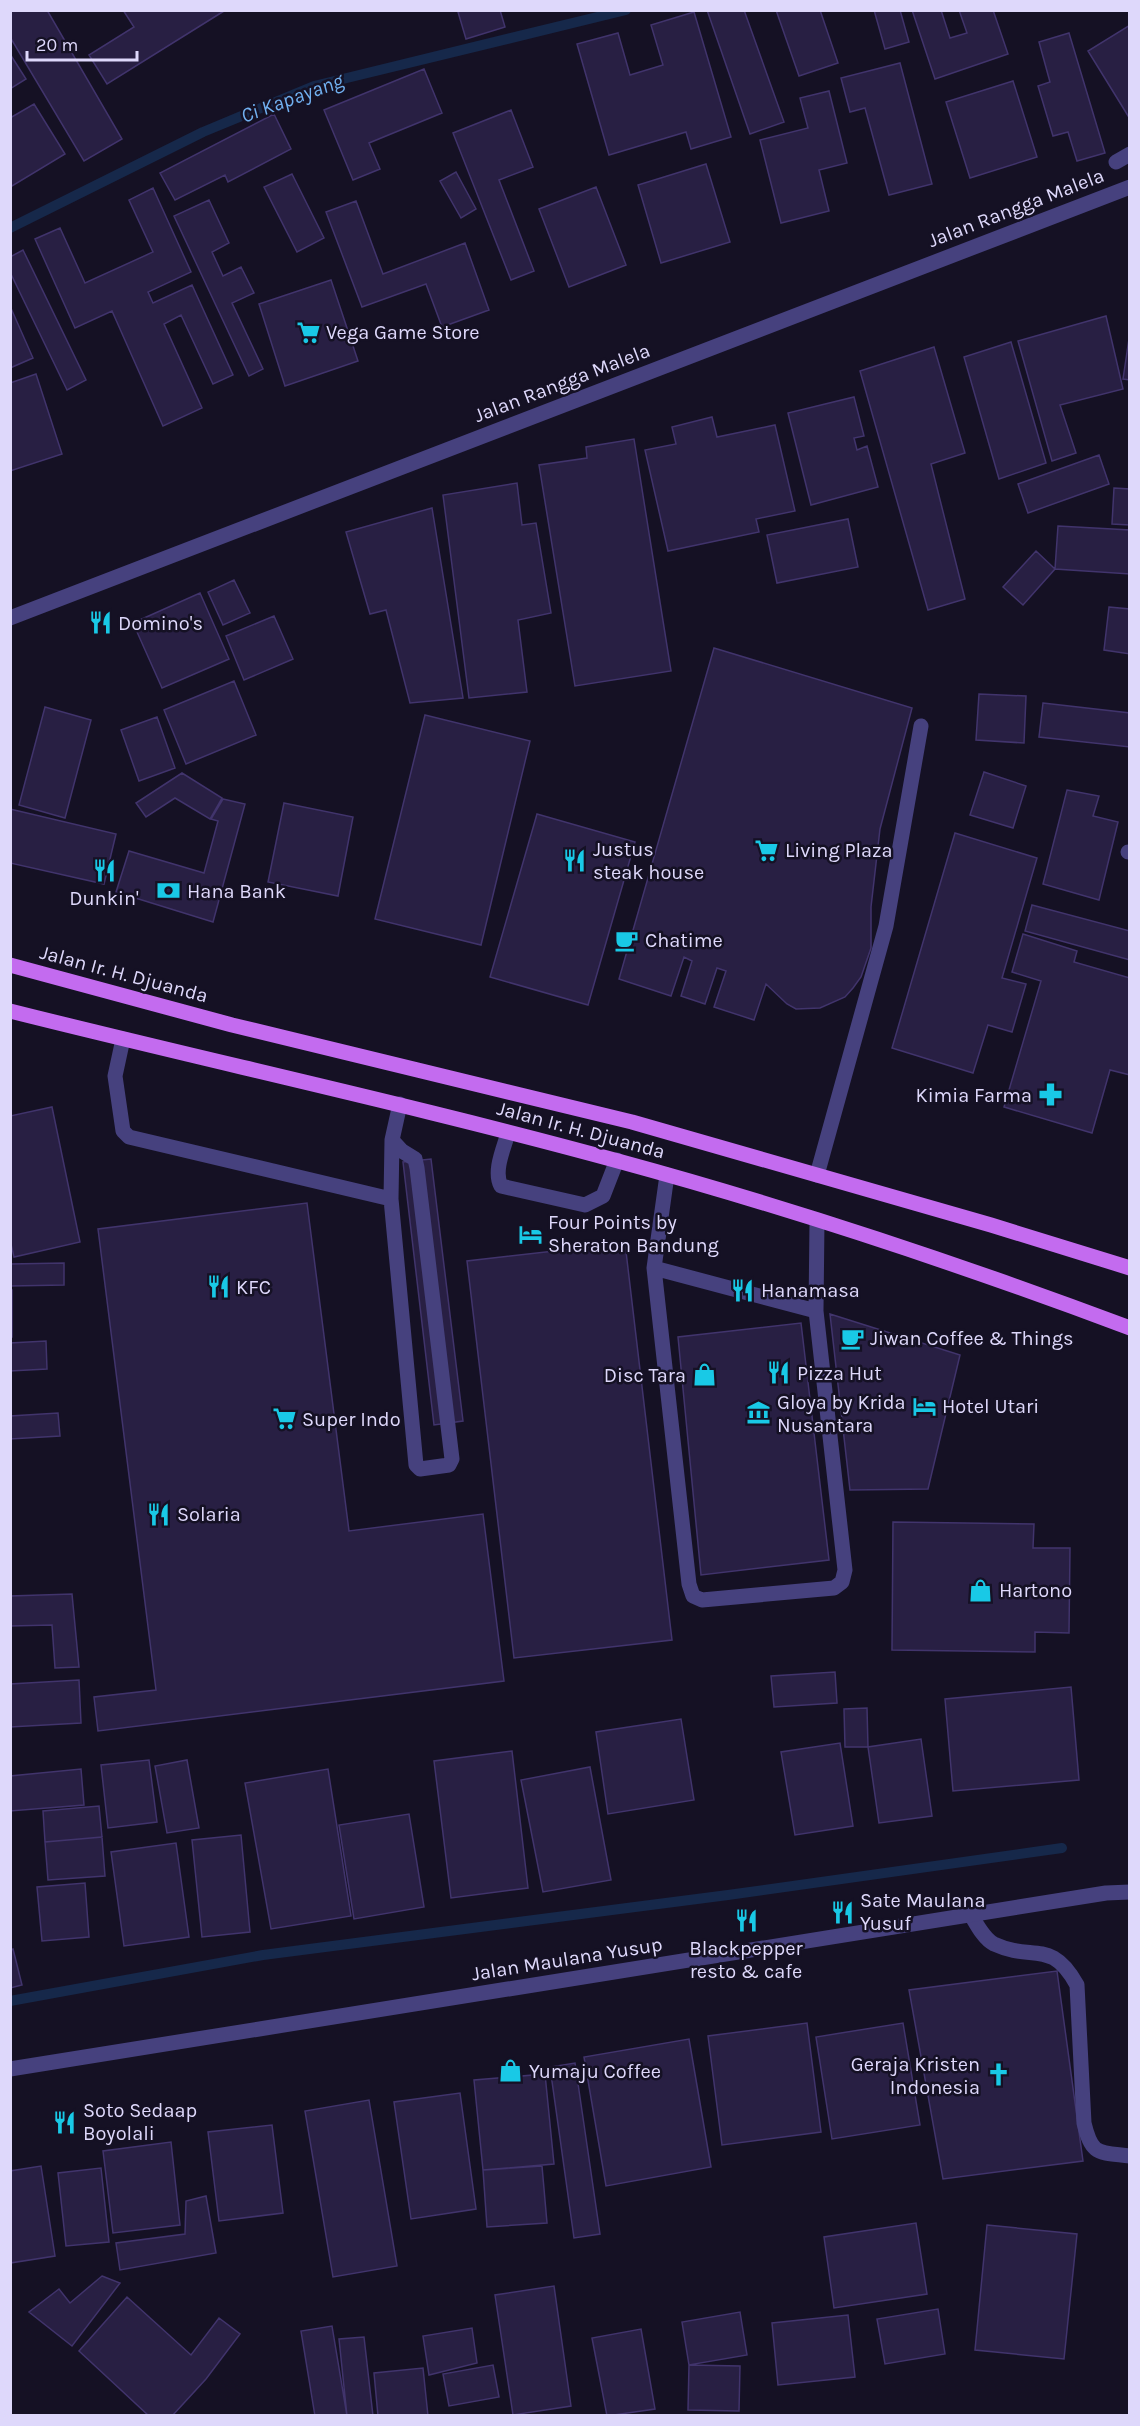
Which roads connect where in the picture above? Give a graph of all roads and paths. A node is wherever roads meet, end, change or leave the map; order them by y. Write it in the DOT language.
graph roads {
  1 [pos="1130,187"];
  2 [pos="10,618"];
  3 [pos="921,726"];
  4 [pos="10,965"];
  5 [pos="10,1011"];
  6 [pos="123,1039"];
  7 [pos="400,1104"];
  8 [pos="508,1133"];
  9 [pos="392,1140"];
  10 [pos="617,1160"];
  11 [pos="667,1175"];
  12 [pos="817,1176"];
  13 [pos="391,1199"];
  14 [pos="817,1221"];
  15 [pos="654,1268"];
  16 [pos="1130,1268"];
  17 [pos="816,1311"];
  18 [pos="1130,1328"];
  19 [pos="1130,1892"];
  20 [pos="971,1915"];
  21 [pos="10,2069"];
  22 [pos="1130,2156"];
  1 -- 2 [label="street, Jalan Rangga Malela"];
  3 -- 12 [label="street"];
  4 -- 12 [label="main road, Jalan Ir. H. Djuanda"];
  5 -- 6 [label="main road, Jalan Ir. H. Djuanda"];
  6 -- 7 [label="main road, Jalan Ir. H. Djuanda"];
  6 -- 13 [label="street"];
  7 -- 8 [label="main road, Jalan Ir. H. Djuanda"];
  7 -- 9 [label="street"];
  8 -- 10 [label="main road, Jalan Ir. H. Djuanda"];
  8 -- 10 [label="street"];
  9 -- 13 [label="street"];
  9 -- 13 [label="street"];
  10 -- 11 [label="main road, Jalan Ir. H. Djuanda"];
  11 -- 14 [label="main road, Jalan Ir. H. Djuanda"];
  11 -- 15 [label="street"];
  12 -- 16 [label="main road, Jalan Ir. H. Djuanda"];
  14 -- 17 [label="street"];
  14 -- 18 [label="main road, Jalan Ir. H. Djuanda"];
  15 -- 17 [label="street"];
  15 -- 17 [label="street"];
  19 -- 20 [label="street, Jalan Maulana Yusup"];
  20 -- 21 [label="street, Jalan Maulana Yusup"];
  20 -- 22 [label="street"];
}
